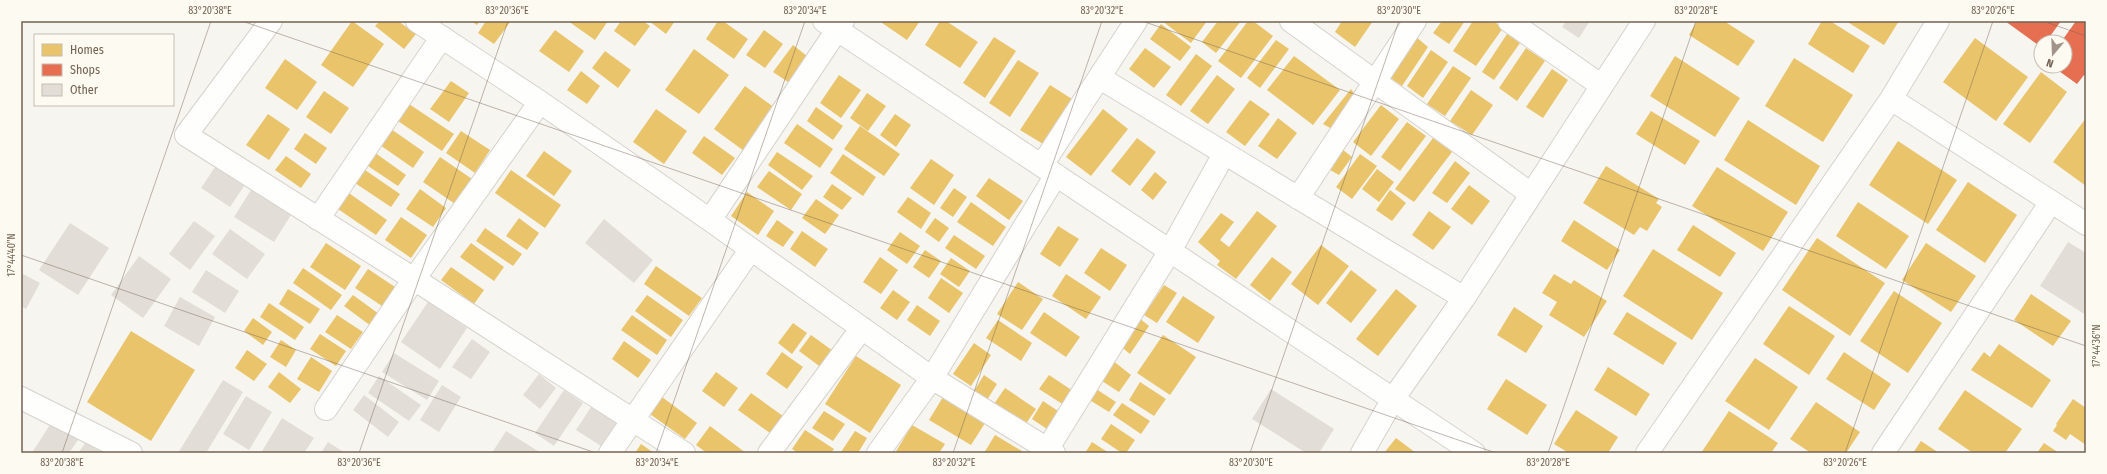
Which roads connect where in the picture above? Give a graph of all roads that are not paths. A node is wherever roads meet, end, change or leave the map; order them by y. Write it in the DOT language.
graph roads {
  1 [pos="271,21"];
  2 [pos="417,21"];
  3 [pos="1136,21"];
  4 [pos="1291,21"];
  5 [pos="1415,21"];
  6 [pos="1509,21"];
  7 [pos="1644,21"];
  8 [pos="1938,21"];
  9 [pos="835,24"];
  10 [pos="442,38"];
  11 [pos="1100,78"];
  12 [pos="1374,81"];
  13 [pos="1602,86"];
  14 [pos="1891,99"];
  15 [pos="540,102"];
  16 [pos="1224,154"];
  17 [pos="1049,170"];
  18 [pos="1531,194"];
  19 [pos="1298,198"];
  20 [pos="2051,202"];
  21 [pos="318,219"];
  22 [pos="710,220"];
  23 [pos="2086,224"];
  24 [pos="751,249"];
  25 [pos="1170,251"];
  26 [pos="414,279"];
  27 [pos="1464,298"];
  28 [pos="862,328"];
  29 [pos="932,378"];
  30 [pos="21,398"];
  31 [pos="1393,399"];
  32 [pos="326,409"];
  33 [pos="635,419"];
  34 [pos="1048,452"];
  35 [pos="132,453"];
  36 [pos="610,453"];
  37 [pos="684,453"];
  38 [pos="769,453"];
  39 [pos="878,453"];
  40 [pos="1362,453"];
  41 [pos="1474,453"];
  42 [pos="1648,453"];
  43 [pos="1883,453"];
  1 -- 21 [label="street"];
  2 -- 10 [label="street"];
  3 -- 11 [label="street"];
  4 -- 12 [label="street"];
  5 -- 12 [label="street"];
  6 -- 13 [label="street"];
  7 -- 13 [label="street"];
  8 -- 14 [label="street"];
  9 -- 17 [label="street"];
  9 -- 22 [label="street"];
  10 -- 15 [label="street"];
  10 -- 21 [label="street"];
  11 -- 16 [label="street"];
  11 -- 17 [label="street"];
  12 -- 18 [label="street"];
  12 -- 19 [label="street"];
  13 -- 18 [label="street"];
  14 -- 20 [label="street"];
  14 -- 42 [label="street"];
  15 -- 22 [label="street"];
  15 -- 26 [label="street"];
  16 -- 19 [label="street"];
  16 -- 25 [label="street"];
  17 -- 25 [label="street"];
  17 -- 29 [label="street"];
  18 -- 27 [label="street"];
  19 -- 27 [label="street"];
  20 -- 23 [label="street"];
  20 -- 43 [label="street"];
  21 -- 26 [label="street"];
  22 -- 24 [label="street"];
  24 -- 28 [label="street"];
  24 -- 33 [label="street"];
  25 -- 31 [label="street"];
  25 -- 34 [label="street"];
  26 -- 32 [label="street"];
  26 -- 33 [label="street"];
  27 -- 31 [label="street"];
  28 -- 29 [label="street"];
  28 -- 38 [label="street"];
  29 -- 34 [label="street"];
  29 -- 39 [label="street"];
  30 -- 35 [label="street"];
  31 -- 40 [label="street"];
  31 -- 41 [label="street"];
  33 -- 36 [label="street"];
  33 -- 37 [label="street"];
}
